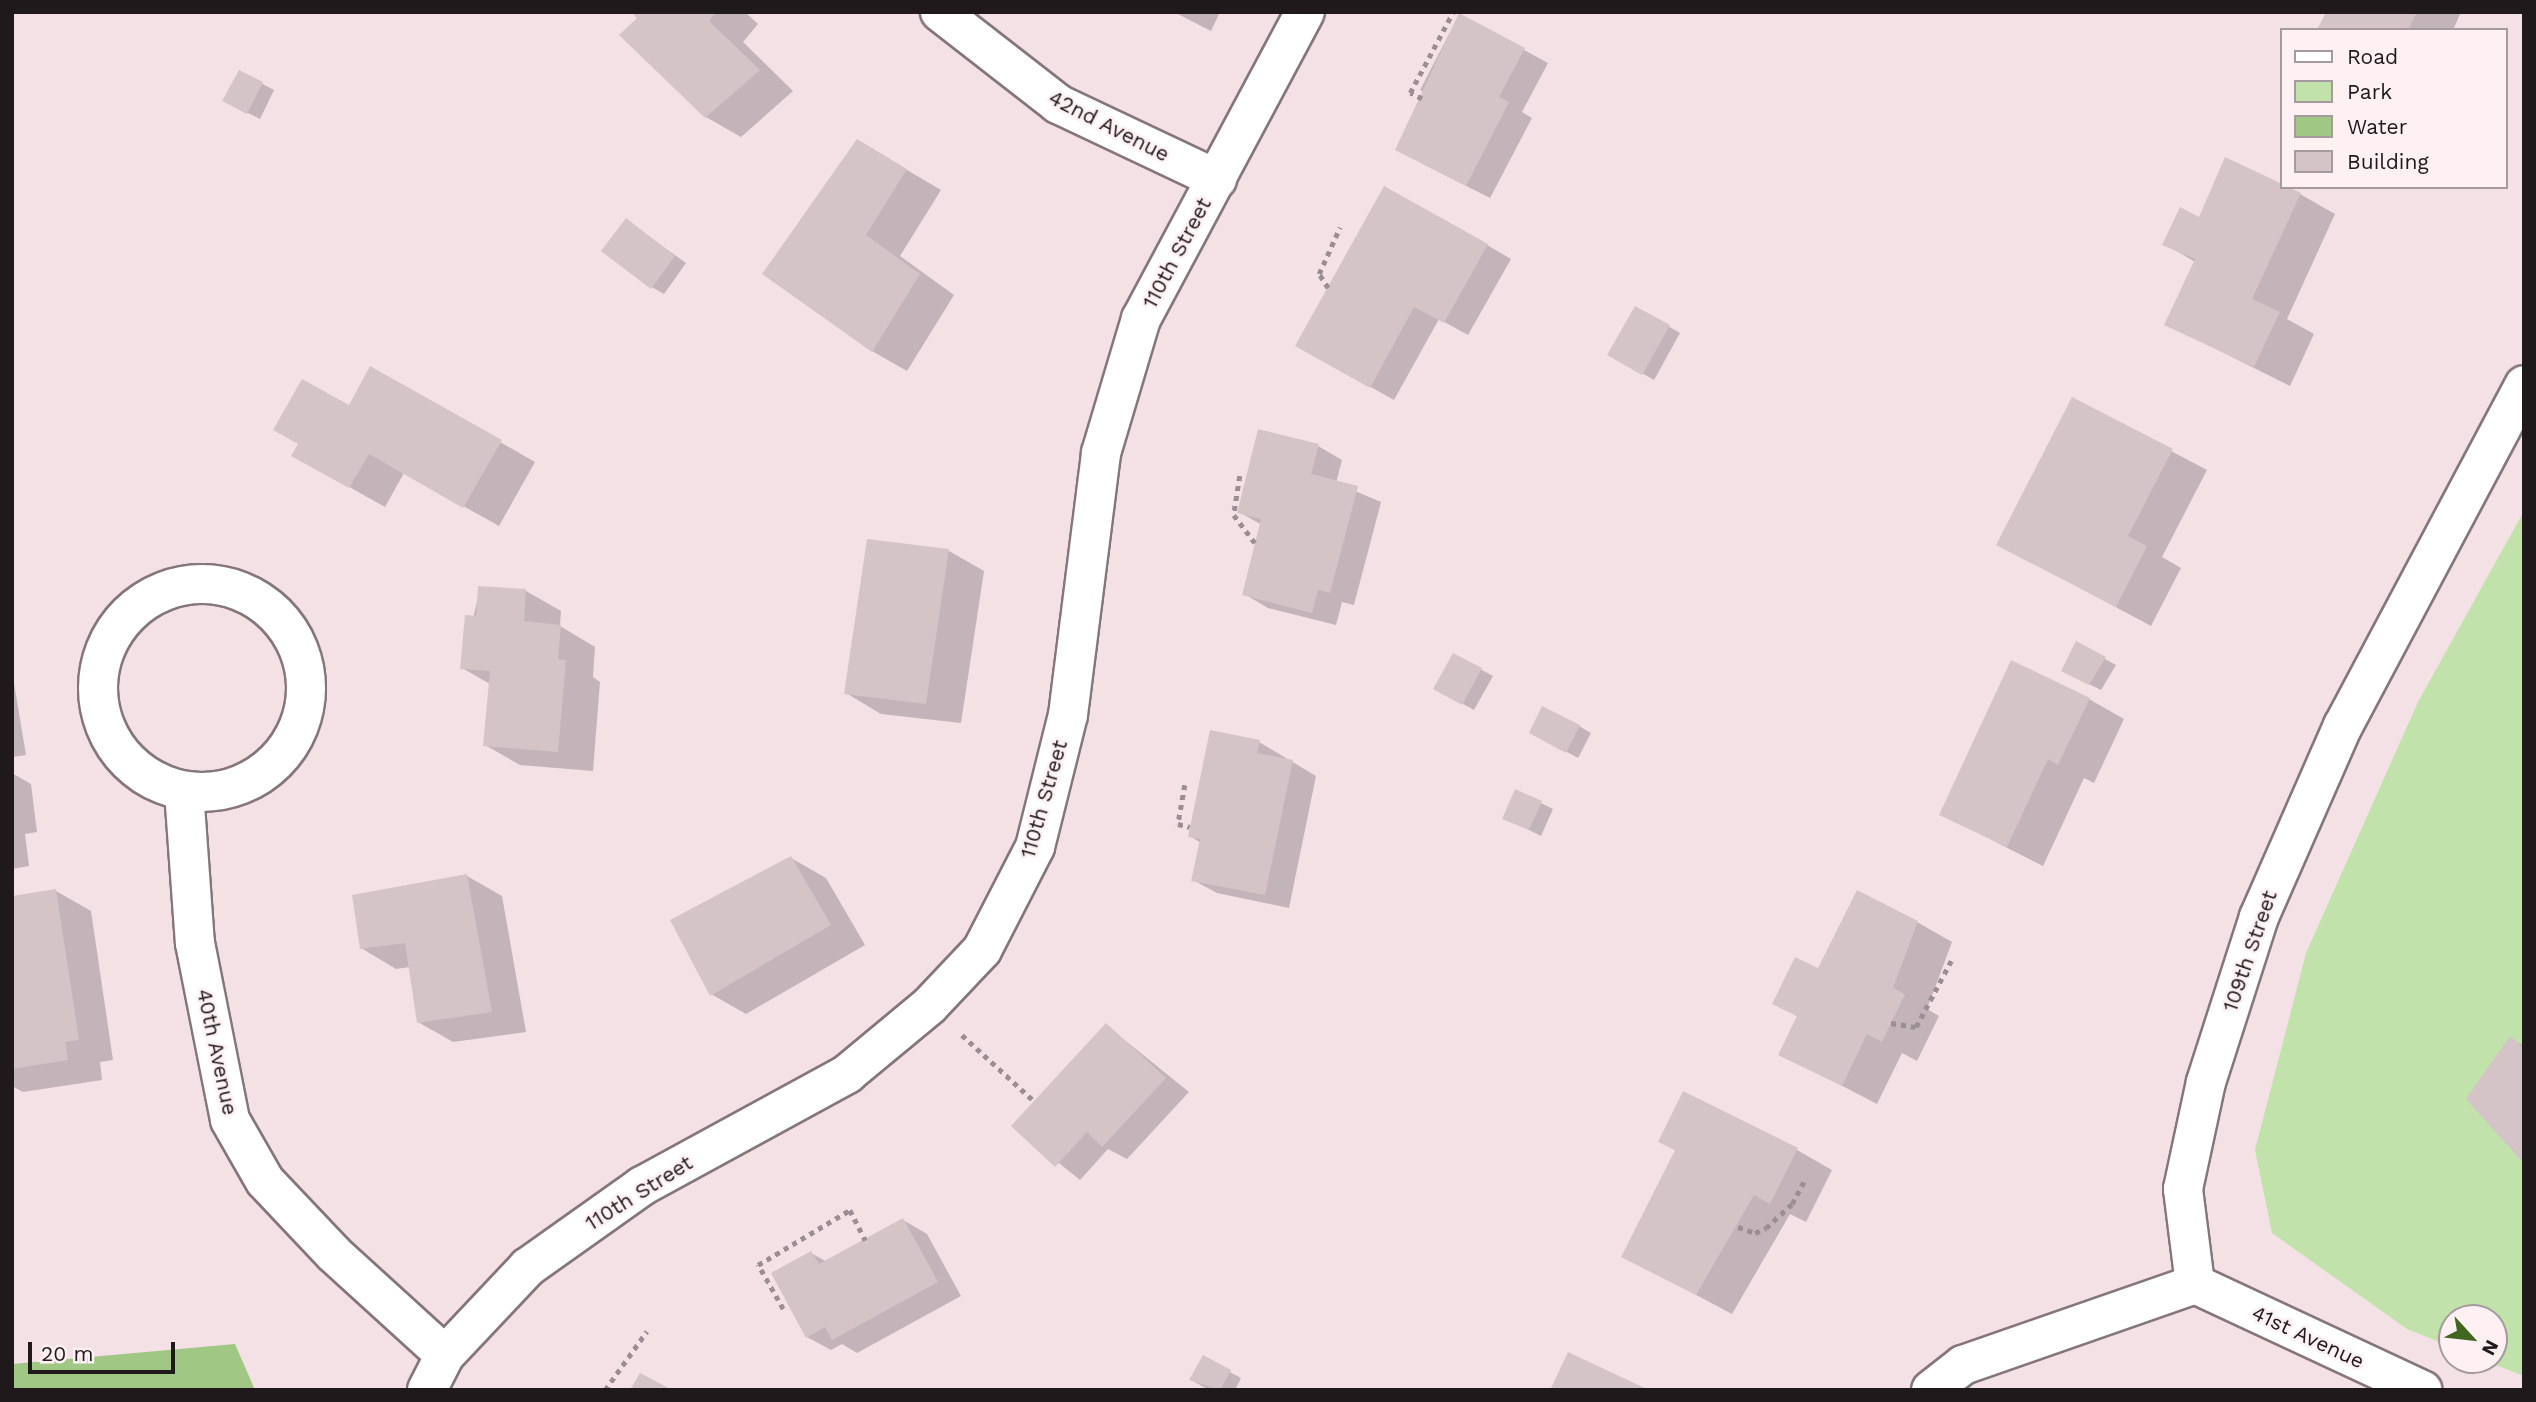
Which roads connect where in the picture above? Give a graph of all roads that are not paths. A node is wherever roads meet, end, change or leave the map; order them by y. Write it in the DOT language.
graph roads {
  1 [pos="940,12"];
  2 [pos="1305,12"];
  3 [pos="1217,179"];
  4 [pos="2524,386"];
  5 [pos="184,791"];
  6 [pos="2195,1284"];
  7 [pos="445,1355"];
  8 [pos="427,1390"];
  9 [pos="1931,1390"];
  10 [pos="2422,1390"];
  1 -- 3 [label="street, 42nd Avenue"];
  2 -- 3 [label="street, 110th Street"];
  3 -- 7 [label="street, 110th Street"];
  4 -- 6 [label="street, 109th Street"];
  5 -- 5 [label="street"];
  5 -- 7 [label="street, 40th Avenue"];
  6 -- 9 [label="street"];
  6 -- 10 [label="street, 41st Avenue"];
  7 -- 8 [label="street, 110th Street"];
}
